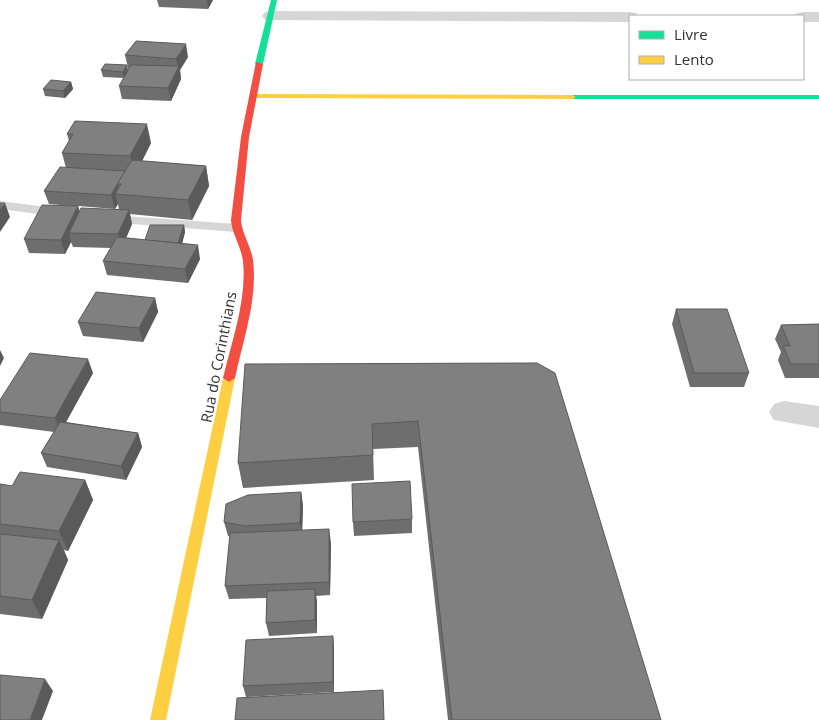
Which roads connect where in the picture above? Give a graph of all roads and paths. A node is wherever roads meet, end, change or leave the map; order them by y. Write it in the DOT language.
graph roads {
  1 [pos="272,8"];
  2 [pos="629,17"];
  3 [pos="804,17"];
  4 [pos="819,17"];
  5 [pos="253,96"];
  6 [pos="819,97"];
  7 [pos="0,205"];
  8 [pos="75,214"];
  9 [pos="102,218"];
  10 [pos="236,228"];
  11 [pos="784,412"];
  12 [pos="819,417"];
  13 [pos="158,720"];
  1 -- 2 [label="street"];
  1 -- 5 [label="street, Rua do Corinthians"];
  3 -- 4 [label="street"];
  5 -- 6 [label="street"];
  5 -- 10 [label="street, Rua do Corinthians"];
  7 -- 8 [label="lane"];
  9 -- 10 [label="lane"];
  10 -- 13 [label="street, Rua do Corinthians"];
  11 -- 12 [label="street"];
}
